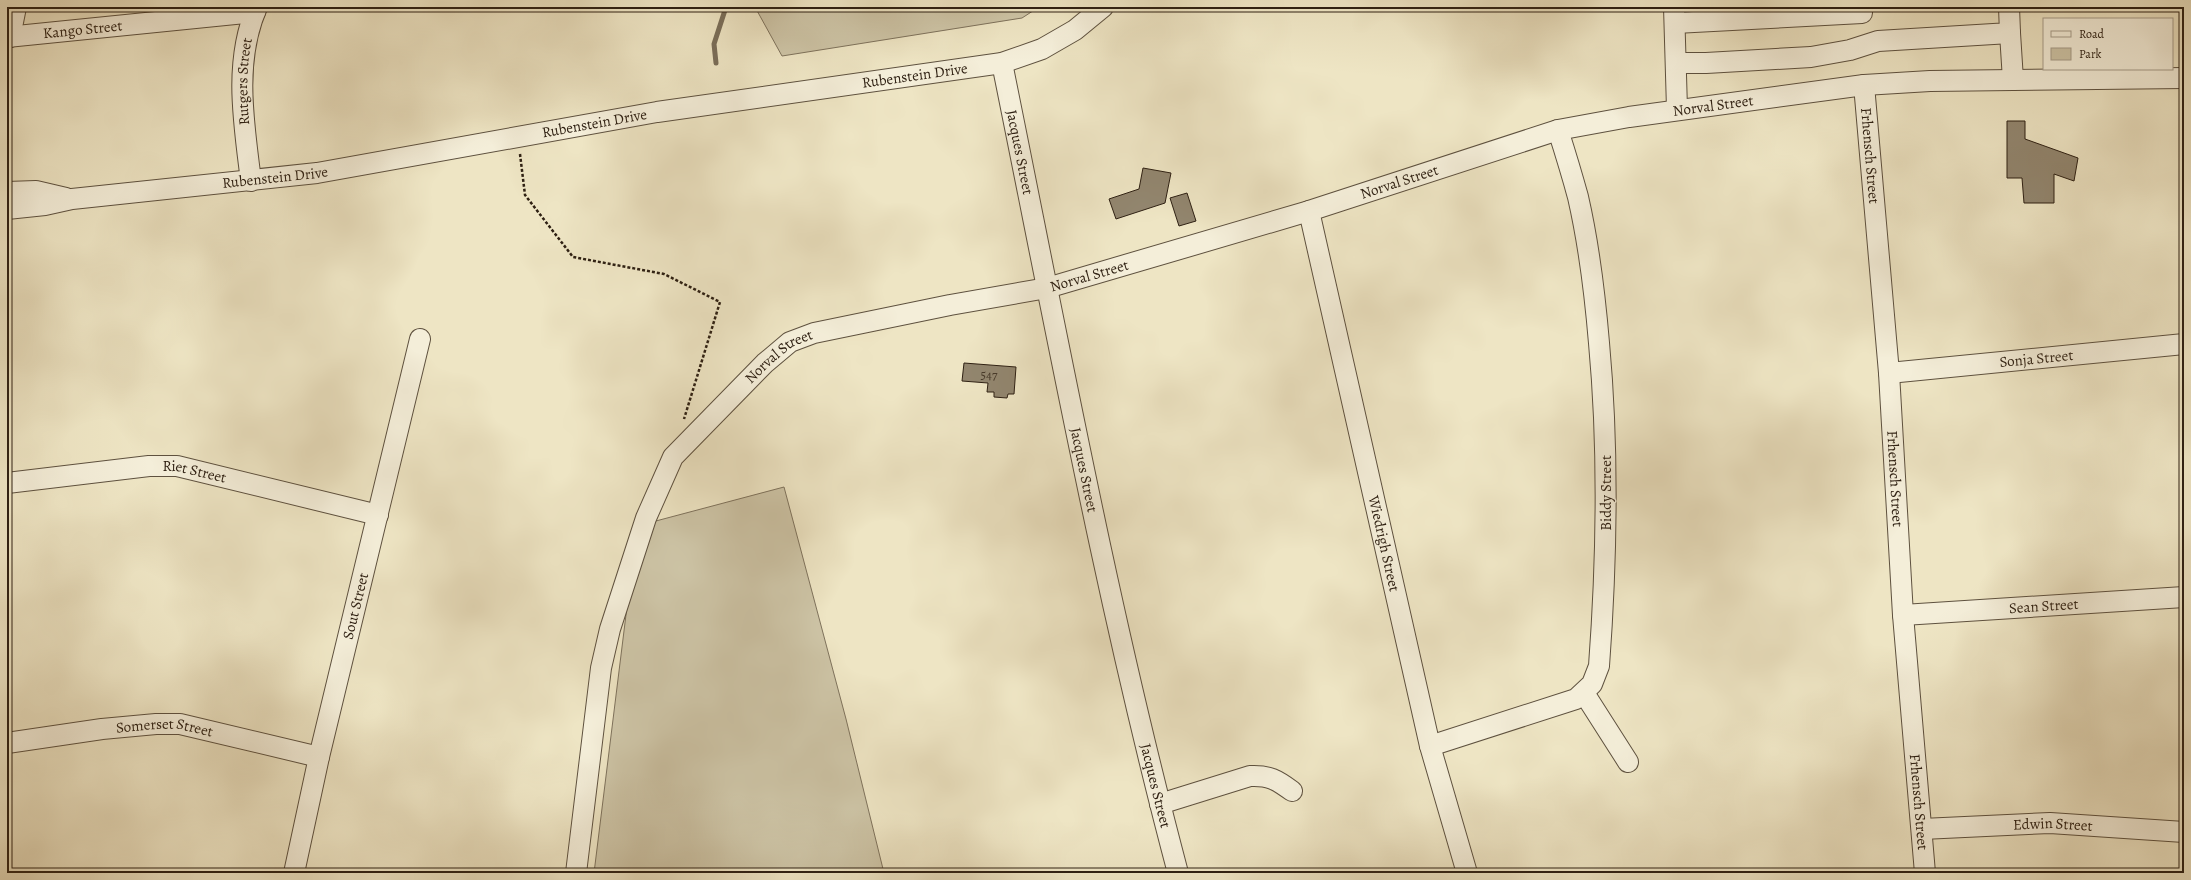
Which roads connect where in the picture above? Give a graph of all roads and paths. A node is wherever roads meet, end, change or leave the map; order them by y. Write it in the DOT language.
graph roads {
  1 [pos="16,7"];
  2 [pos="1103,7"];
  3 [pos="2009,7"];
  4 [pos="256,10"];
  5 [pos="1862,10"];
  6 [pos="1675,15"];
  7 [pos="2010,33"];
  8 [pos="9,37"];
  9 [pos="1866,44"];
  10 [pos="1002,63"];
  11 [pos="1676,63"];
  12 [pos="2184,78"];
  13 [pos="2012,80"];
  14 [pos="1864,85"];
  15 [pos="1677,109"];
  16 [pos="1558,130"];
  17 [pos="518,136"];
  18 [pos="251,181"];
  19 [pos="7,192"];
  20 [pos="72,199"];
  21 [pos="7,209"];
  22 [pos="1309,211"];
  23 [pos="1047,288"];
  24 [pos="420,340"];
  25 [pos="2184,344"];
  26 [pos="1889,373"];
  27 [pos="684,420"];
  28 [pos="7,483"];
  29 [pos="378,514"];
  30 [pos="2184,597"];
  31 [pos="1903,615"];
  32 [pos="1584,693"];
  33 [pos="7,743"];
  34 [pos="1430,746"];
  35 [pos="320,757"];
  36 [pos="1628,762"];
  37 [pos="1292,791"];
  38 [pos="1160,804"];
  39 [pos="1922,829"];
  40 [pos="2184,832"];
  41 [pos="294,873"];
  42 [pos="576,873"];
  43 [pos="1178,873"];
  44 [pos="1468,873"];
  45 [pos="1925,873"];
  1 -- 8 [label="street"];
  2 -- 10 [label="street, Rubenstein Drive"];
  3 -- 7 [label="street"];
  4 -- 8 [label="street, Kango Street"];
  4 -- 18 [label="street, Rutgers Street"];
  5 -- 6 [label="street"];
  5 -- 9 [label="street"];
  6 -- 11 [label="street"];
  7 -- 9 [label="street"];
  7 -- 13 [label="street"];
  9 -- 11 [label="street"];
  10 -- 17 [label="street, Rubenstein Drive"];
  10 -- 23 [label="street, Jacques Street"];
  11 -- 15 [label="street"];
  12 -- 13 [label="street, Norval Street"];
  13 -- 14 [label="street, Norval Street"];
  14 -- 15 [label="street, Norval Street"];
  14 -- 26 [label="street, Frhensch Street"];
  15 -- 16 [label="street, Norval Street"];
  16 -- 22 [label="street, Norval Street"];
  16 -- 32 [label="street, Biddy Street"];
  17 -- 18 [label="street, Rubenstein Drive"];
  17 -- 27 [label="path"];
  18 -- 20 [label="street, Rubenstein Drive"];
  19 -- 20 [label="street, Rubenstein Drive"];
  20 -- 21 [label="street, Rubenstein Drive"];
  22 -- 23 [label="street, Norval Street"];
  22 -- 34 [label="street, Wiedrigh Street"];
  23 -- 38 [label="street, Jacques Street"];
  23 -- 42 [label="street, Norval Street"];
  24 -- 29 [label="street, Sout Street"];
  25 -- 26 [label="street, Sonja Street"];
  26 -- 31 [label="street, Frhensch Street"];
  28 -- 29 [label="street, Riet Street"];
  29 -- 35 [label="street, Sout Street"];
  30 -- 31 [label="street, Sean Street"];
  31 -- 39 [label="street, Frhensch Street"];
  32 -- 34 [label="street, Biddy Street"];
  32 -- 36 [label="street"];
  33 -- 35 [label="street, Somerset Street"];
  34 -- 44 [label="street, Wiedrigh Street"];
  35 -- 41 [label="street, Sout Street"];
  37 -- 38 [label="street"];
  38 -- 43 [label="street, Jacques Street"];
  39 -- 40 [label="street, Edwin Street"];
  39 -- 45 [label="street, Frhensch Street"];
}
